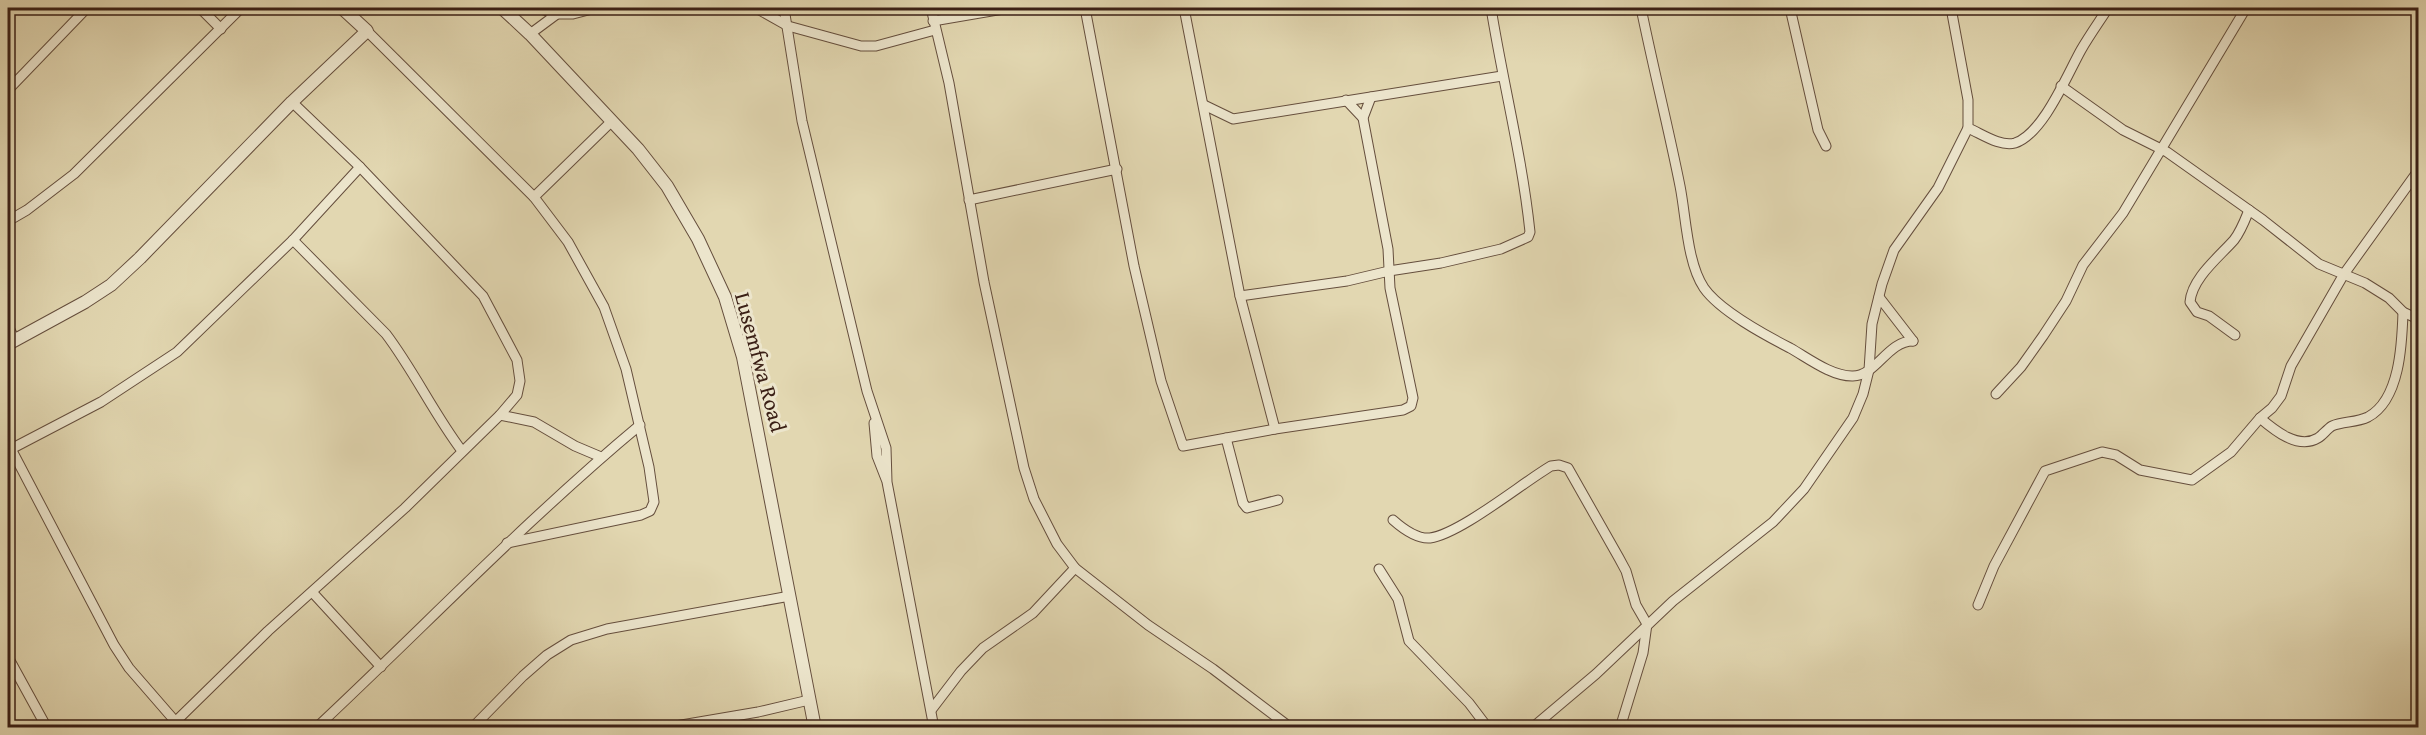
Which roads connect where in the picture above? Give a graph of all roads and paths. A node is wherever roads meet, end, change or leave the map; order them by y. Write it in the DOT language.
graph roads {
  1 [pos="87,8"];
  2 [pos="200,8"];
  3 [pos="241,8"];
  4 [pos="342,8"];
  5 [pos="502,8"];
  6 [pos="538,8"];
  7 [pos="596,8"];
  8 [pos="756,8"];
  9 [pos="784,8"];
  10 [pos="931,8"];
  11 [pos="1009,8"];
  12 [pos="1085,8"];
  13 [pos="1184,8"];
  14 [pos="1491,8"];
  15 [pos="1641,8"];
  16 [pos="1790,8"];
  17 [pos="1951,8"];
  18 [pos="2108,8"];
  19 [pos="2246,8"];
  20 [pos="557,14"];
  21 [pos="934,25"];
  22 [pos="788,26"];
  23 [pos="221,29"];
  24 [pos="367,31"];
  25 [pos="530,34"];
  26 [pos="1502,76"];
  27 [pos="2061,86"];
  28 [pos="8,90"];
  29 [pos="1371,97"];
  30 [pos="1346,100"];
  31 [pos="292,102"];
  32 [pos="1204,105"];
  33 [pos="1363,118"];
  34 [pos="612,121"];
  35 [pos="1968,128"];
  36 [pos="1826,146"];
  37 [pos="2160,148"];
  38 [pos="360,167"];
  39 [pos="1117,169"];
  40 [pos="2418,171"];
  41 [pos="534,197"];
  42 [pos="969,200"];
  43 [pos="2249,210"];
  44 [pos="8,221"];
  45 [pos="293,240"];
  46 [pos="1389,270"];
  47 [pos="2344,274"];
  48 [pos="1240,297"];
  49 [pos="1879,297"];
  50 [pos="2403,312"];
  51 [pos="2418,319"];
  52 [pos="8,326"];
  53 [pos="2235,335"];
  54 [pos="11,342"];
  55 [pos="1869,370"];
  56 [pos="1996,394"];
  57 [pos="500,415"];
  58 [pos="2260,418"];
  59 [pos="640,425"];
  60 [pos="1275,429"];
  61 [pos="1226,438"];
  62 [pos="9,446"];
  63 [pos="462,451"];
  64 [pos="601,457"];
  65 [pos="1278,500"];
  66 [pos="1393,520"];
  67 [pos="507,543"];
  68 [pos="1075,568"];
  69 [pos="1379,569"];
  70 [pos="313,593"];
  71 [pos="790,596"];
  72 [pos="1978,605"];
  73 [pos="1647,624"];
  74 [pos="8,657"];
  75 [pos="381,667"];
  76 [pos="809,700"];
  77 [pos="932,709"];
  78 [pos="1543,720"];
  79 [pos="172,724"];
  80 [pos="697,725"];
  81 [pos="47,728"];
  82 [pos="316,728"];
  83 [pos="472,728"];
  84 [pos="664,728"];
  85 [pos="814,728"];
  86 [pos="934,728"];
  87 [pos="1291,728"];
  88 [pos="1488,728"];
  89 [pos="1532,728"];
  90 [pos="1551,728"];
  91 [pos="1620,728"];
  1 -- 28 [label="street"];
  2 -- 23 [label="street"];
  3 -- 23 [label="street"];
  4 -- 24 [label="street"];
  5 -- 25 [label="street, Lusemfwa Road"];
  6 -- 20 [label="street"];
  7 -- 20 [label="street"];
  8 -- 22 [label="street"];
  9 -- 22 [label="street"];
  10 -- 21 [label="street"];
  11 -- 21 [label="street"];
  12 -- 39 [label="street"];
  13 -- 32 [label="street"];
  14 -- 26 [label="street"];
  15 -- 55 [label="street"];
  16 -- 36 [label="street"];
  17 -- 35 [label="street"];
  18 -- 27 [label="street"];
  19 -- 37 [label="street"];
  20 -- 25 [label="street"];
  21 -- 22 [label="street"];
  21 -- 42 [label="street"];
  22 -- 77 [label="street"];
  23 -- 44 [label="street"];
  24 -- 31 [label="street"];
  24 -- 41 [label="street"];
  25 -- 34 [label="street, Lusemfwa Road"];
  26 -- 29 [label="street"];
  26 -- 46 [label="street"];
  27 -- 35 [label="street"];
  27 -- 37 [label="street"];
  29 -- 30 [label="street"];
  29 -- 33 [label="street"];
  30 -- 32 [label="street"];
  30 -- 33 [label="street"];
  31 -- 38 [label="street"];
  31 -- 54 [label="street"];
  32 -- 48 [label="street"];
  33 -- 46 [label="street"];
  34 -- 41 [label="street"];
  34 -- 71 [label="street, Lusemfwa Road"];
  35 -- 49 [label="street"];
  37 -- 43 [label="street"];
  37 -- 56 [label="street"];
  38 -- 45 [label="street"];
  38 -- 57 [label="street"];
  39 -- 42 [label="street"];
  39 -- 61 [label="street"];
  40 -- 47 [label="street"];
  41 -- 59 [label="street"];
  42 -- 68 [label="street"];
  43 -- 47 [label="street"];
  43 -- 53 [label="street"];
  45 -- 62 [label="street"];
  45 -- 63 [label="street"];
  46 -- 48 [label="street"];
  46 -- 60 [label="street"];
  47 -- 50 [label="street"];
  47 -- 58 [label="street"];
  48 -- 60 [label="street"];
  49 -- 55 [label="street"];
  49 -- 55 [label="street"];
  50 -- 51 [label="street"];
  50 -- 58 [label="street"];
  52 -- 54 [label="street"];
  55 -- 73 [label="street"];
  57 -- 63 [label="street"];
  57 -- 64 [label="street"];
  58 -- 72 [label="street"];
  59 -- 64 [label="street"];
  59 -- 67 [label="street"];
  60 -- 61 [label="street"];
  61 -- 65 [label="street"];
  62 -- 79 [label="street"];
  63 -- 70 [label="street"];
  64 -- 67 [label="street"];
  66 -- 73 [label="street"];
  67 -- 75 [label="street"];
  68 -- 77 [label="street"];
  68 -- 87 [label="street"];
  69 -- 88 [label="street"];
  70 -- 75 [label="street"];
  70 -- 79 [label="street"];
  71 -- 76 [label="street, Lusemfwa Road"];
  71 -- 83 [label="street"];
  73 -- 78 [label="street"];
  73 -- 91 [label="street"];
  74 -- 81 [label="street"];
  75 -- 82 [label="street"];
  76 -- 80 [label="street"];
  76 -- 85 [label="street, Lusemfwa Road"];
  77 -- 86 [label="street"];
  78 -- 89 [label="street"];
  78 -- 90 [label="street"];
  80 -- 84 [label="street"];
}
